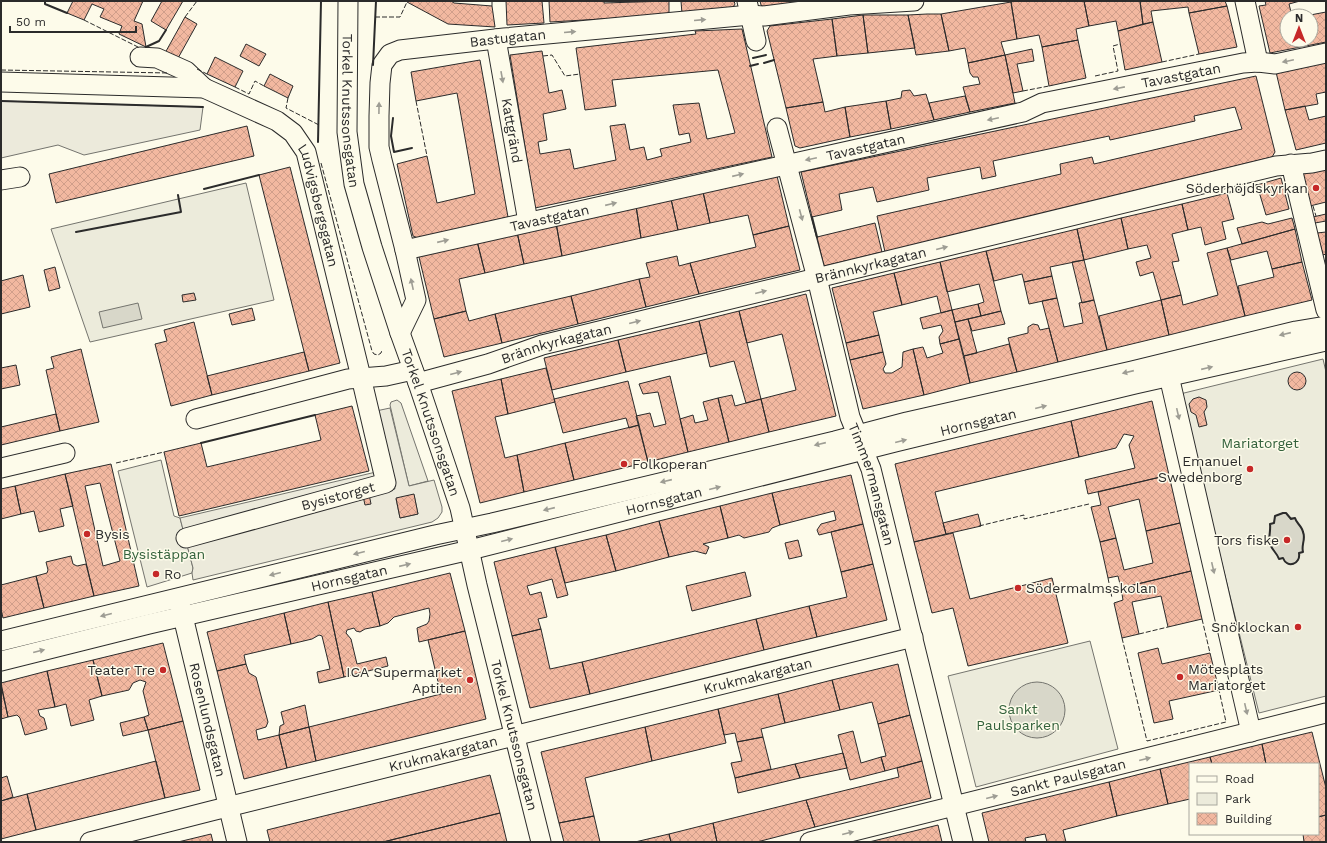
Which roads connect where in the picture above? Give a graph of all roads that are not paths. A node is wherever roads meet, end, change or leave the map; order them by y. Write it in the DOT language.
graph roads {
  1 [pos="348,1"];
  2 [pos="914,1"];
  3 [pos="1245,1"];
  4 [pos="848,3"];
  5 [pos="748,8"];
  6 [pos="496,39"];
  7 [pos="756,42"];
  8 [pos="1326,53"];
  9 [pos="140,57"];
  10 [pos="1258,62"];
  11 [pos="1,82"];
  12 [pos="204,88"];
  13 [pos="778,128"];
  14 [pos="1326,160"];
  15 [pos="787,164"];
  16 [pos="1291,164"];
  17 [pos="20,177"];
  18 [pos="1,180"];
  19 [pos="528,222"];
  20 [pos="405,250"];
  21 [pos="817,278"];
  22 [pos="1326,326"];
  23 [pos="400,333"];
  24 [pos="416,376"];
  25 [pos="1169,376"];
  26 [pos="361,377"];
  27 [pos="196,419"];
  28 [pos="861,442"];
  29 [pos="65,453"];
  30 [pos="1,468"];
  31 [pos="465,528"];
  32 [pos="186,538"];
  33 [pos="470,550"];
  34 [pos="178,597"];
  35 [pos="183,616"];
  36 [pos="913,638"];
  37 [pos="1,641"];
  38 [pos="1,661"];
  39 [pos="1326,714"];
  40 [pos="1251,732"];
  41 [pos="515,735"];
  42 [pos="228,806"];
  43 [pos="954,806"];
  44 [pos="90,842"];
  45 [pos="237,842"];
  46 [pos="541,842"];
  47 [pos="810,842"];
  48 [pos="963,842"];
  1 -- 23 [label="street, Torkel Knutssonsgatan"];
  2 -- 4 [label="street, Bastugatan"];
  3 -- 10 [label="street"];
  4 -- 5 [label="street, Bastugatan"];
  6 -- 5 [label="street, Bastugatan, one-way"];
  5 -- 7 [label="street"];
  6 -- 19 [label="street, Kattgränd, one-way"];
  20 -- 6 [label="street, Bastugatan, one-way"];
  8 -- 10 [label="street, Tavastgatan, one-way"];
  9 -- 12 [label="street, Ludvigsbergsgatan"];
  10 -- 15 [label="street, Tavastgatan, one-way"];
  11 -- 12 [label="street, Ludvigsbergsgatan"];
  12 -- 26 [label="street, Ludvigsbergsgatan"];
  13 -- 15 [label="street, Timmermansgatan"];
  14 -- 16 [label="street, Brännkyrkagatan"];
  19 -- 15 [label="street, Tavastgatan, one-way"];
  15 -- 21 [label="street, Timmermansgatan, one-way"];
  21 -- 16 [label="street, Brännkyrkagatan, one-way"];
  16 -- 22 [label="street"];
  17 -- 18 [label="street"];
  20 -- 19 [label="street, Tavastgatan, one-way"];
  23 -- 20 [label="street, Bastugatan, one-way"];
  24 -- 21 [label="street, Brännkyrkagatan, one-way"];
  21 -- 28 [label="street, Timmermansgatan"];
  25 -- 22 [label="street, Hornsgatan, one-way"];
  22 -- 28 [label="street, Hornsgatan, one-way"];
  23 -- 24 [label="street, Torkel Knutssonsgatan"];
  24 -- 26 [label="street, Brännkyrkagatan"];
  24 -- 31 [label="street, Torkel Knutssonsgatan"];
  28 -- 25 [label="street, Hornsgatan, one-way"];
  25 -- 40 [label="street, one-way"];
  26 -- 27 [label="street, Brännkyrkagatan"];
  26 -- 32 [label="street, Bysistorget"];
  28 -- 31 [label="street, Hornsgatan, one-way"];
  33 -- 28 [label="street, Hornsgatan, one-way"];
  28 -- 36 [label="street, Timmermansgatan"];
  29 -- 30 [label="street"];
  31 -- 33 [label="street, Torkel Knutssonsgatan"];
  31 -- 34 [label="street, Hornsgatan, one-way"];
  35 -- 33 [label="street, Hornsgatan, one-way"];
  33 -- 41 [label="street, Torkel Knutssonsgatan"];
  34 -- 35 [label="street, Rosenlundsgatan"];
  34 -- 37 [label="street, Hornsgatan, one-way"];
  38 -- 35 [label="street, Hornsgatan, one-way"];
  35 -- 42 [label="street, Rosenlundsgatan"];
  36 -- 41 [label="street, Krukmakargatan"];
  36 -- 43 [label="street, Timmermansgatan"];
  39 -- 40 [label="street, Sankt Paulsgatan"];
  43 -- 40 [label="street, Sankt Paulsgatan, one-way"];
  41 -- 42 [label="street, Krukmakargatan"];
  41 -- 46 [label="street, Torkel Knutssonsgatan"];
  42 -- 44 [label="street, Krukmakargatan"];
  42 -- 45 [label="street, Rosenlundsgatan"];
  47 -- 43 [label="street, Sankt Paulsgatan, one-way"];
  43 -- 48 [label="street, Timmermansgatan"];
}
